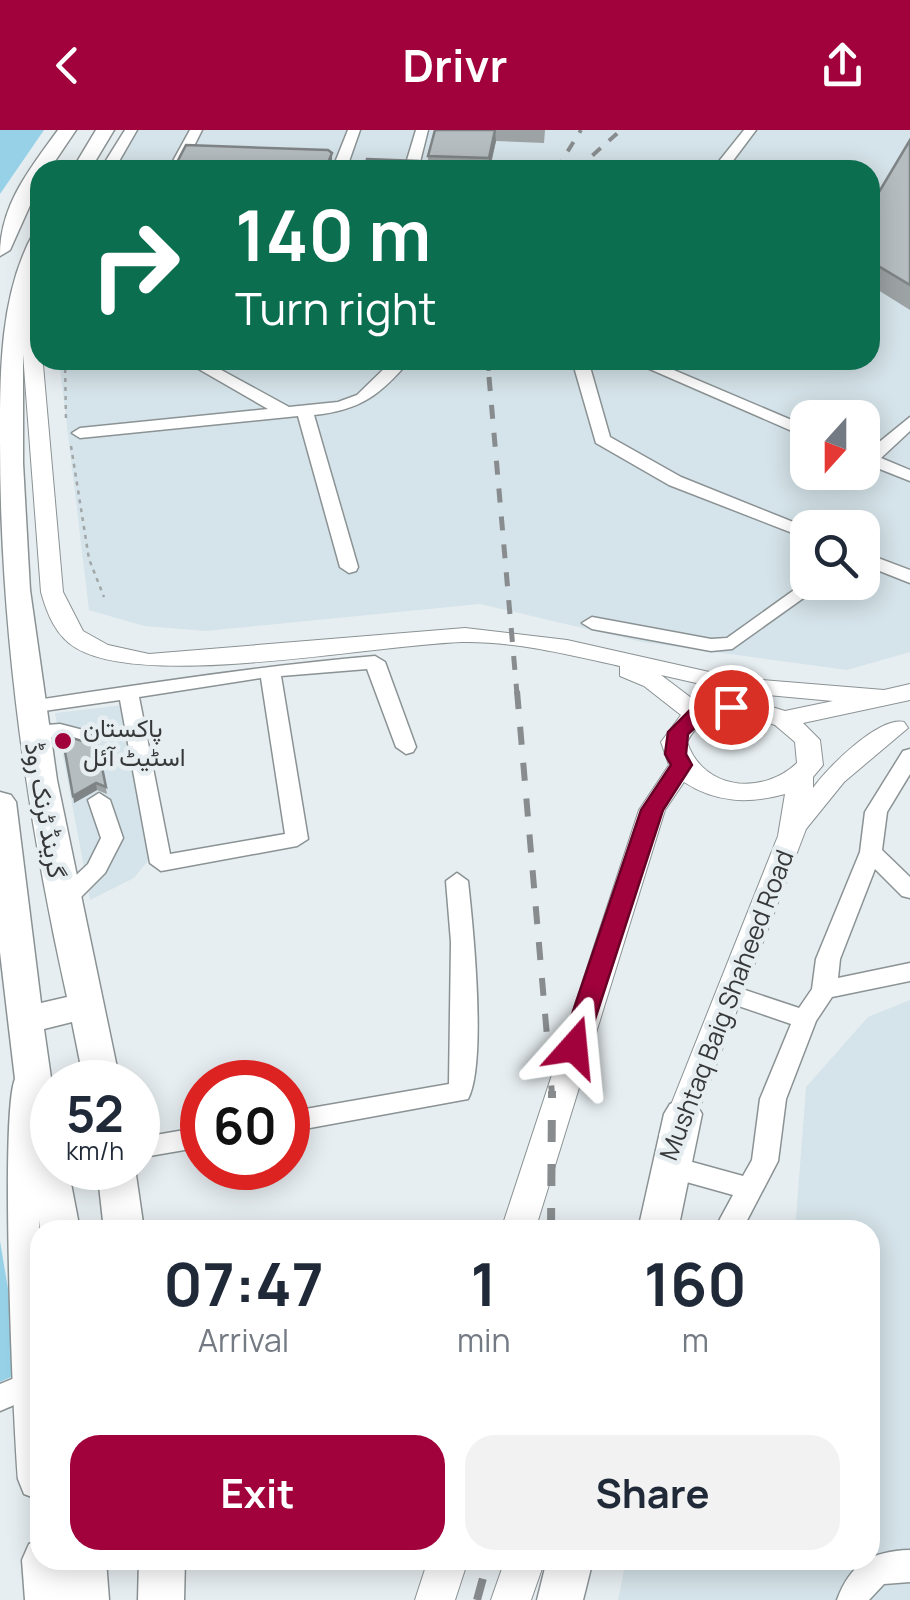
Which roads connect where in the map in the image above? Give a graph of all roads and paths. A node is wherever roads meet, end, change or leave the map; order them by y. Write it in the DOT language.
graph roads {
  1 [pos="106,130"];
  2 [pos="131,130"];
  3 [pos="196,130"];
  4 [pos="354,130"];
  5 [pos="422,130"];
  6 [pos="750,130"];
  7 [pos="61,135"];
  8 [pos="45,160"];
  9 [pos="87,160"];
  10 [pos="113,160"];
  11 [pos="181,160"];
  12 [pos="343,160"];
  13 [pos="414,160"];
  14 [pos="727,160"];
  15 [pos="30,184"];
  16 [pos="0,250"];
  17 [pos="30,265"];
  18 [pos="40,370"];
  19 [pos="65,370"];
  20 [pos="211,370"];
  21 [pos="392,370"];
  22 [pos="583,370"];
  23 [pos="661,370"];
  24 [pos="297,413"];
  25 [pos="910,422"];
  26 [pos="790,424"];
  27 [pos="72,433"];
  28 [pos="880,446"];
  29 [pos="880,463"];
  30 [pos="910,476"];
  31 [pos="790,526"];
  32 [pos="880,564"];
  33 [pos="349,567"];
  34 [pos="910,577"];
  35 [pos="104,597"];
  36 [pos="792,600"];
  37 [pos="592,623"];
  38 [pos="567,647"];
  39 [pos="270,671"];
  40 [pos="128,691"];
  41 [pos="900,695"];
  42 [pos="698,714"];
  43 [pos="784,719"];
  44 [pos="31,720"];
  45 [pos="903,726"];
  46 [pos="84,736"];
  47 [pos="406,747"];
  48 [pos="910,756"];
  49 [pos="682,765"];
  50 [pos="805,771"];
  51 [pos="99,800"];
  52 [pos="0,802"];
  53 [pos="792,836"];
  54 [pos="871,852"];
  55 [pos="457,882"];
  56 [pos="910,890"];
  57 [pos="63,902"];
  58 [pos="910,972"];
  59 [pos="824,990"];
  60 [pos="730,994"];
  61 [pos="84,1006"];
  62 [pos="804,1018"];
  63 [pos="27,1038"];
  64 [pos="97,1060"];
  65 [pos="683,1114"];
  66 [pos="310,1118"];
  67 [pos="674,1168"];
  68 [pos="747,1188"];
  69 [pos="119,1190"];
  70 [pos="58,1220"];
  71 [pos="123,1220"];
  72 [pos="521,1220"];
  73 [pos="643,1220"];
  74 [pos="661,1220"];
  75 [pos="733,1220"];
  76 [pos="17,1391"];
  77 [pos="30,1441"];
  78 [pos="910,1566"];
  79 [pos="880,1569"];
  80 [pos="46,1570"];
  81 [pos="84,1570"];
  82 [pos="162,1570"];
  83 [pos="445,1570"];
  84 [pos="522,1570"];
  85 [pos="568,1570"];
  86 [pos="874,1570"];
  87 [pos="48,1600"];
  88 [pos="86,1600"];
  89 [pos="161,1600"];
  90 [pos="435,1600"];
  91 [pos="512,1600"];
  92 [pos="560,1600"];
  93 [pos="853,1600"];
  1 -- 9 [label="highway"];
  2 -- 10 [label="street"];
  3 -- 11 [label="street"];
  4 -- 12 [label="street"];
  5 -- 13 [label="street"];
  6 -- 14 [label="street"];
  7 -- 8 [label="highway"];
  15 -- 16 [label="highway"];
  17 -- 44 [label="highway, گرینڈ ٹرنک روڈ"];
  18 -- 38 [label="main road"];
  19 -- 27 [label="path"];
  20 -- 24 [label="street"];
  21 -- 24 [label="street"];
  22 -- 31 [label="street"];
  23 -- 26 [label="street"];
  24 -- 27 [label="street"];
  24 -- 33 [label="street"];
  25 -- 28 [label="street"];
  27 -- 35 [label="path"];
  29 -- 30 [label="street"];
  32 -- 34 [label="street"];
  36 -- 37 [label="street"];
  38 -- 41 [label="main road"];
  38 -- 42 [label="main road"];
  39 -- 40 [label="street"];
  39 -- 40 [label="street"];
  39 -- 47 [label="street"];
  40 -- 44 [label="street"];
  41 -- 43 [label="main road"];
  42 -- 43 [label="main road"];
  42 -- 49 [label="main road"];
  43 -- 50 [label="main road"];
  44 -- 46 [label="street"];
  44 -- 57 [label="highway, گرینڈ ٹرنک روڈ"];
  45 -- 50 [label="main road"];
  45 -- 53 [label="main road"];
  48 -- 54 [label="street"];
  49 -- 50 [label="main road"];
  49 -- 72 [label="main road"];
  50 -- 53 [label="main road, Mushtaq Baig Shaheed Road"];
  51 -- 57 [label="street"];
  52 -- 63 [label="highway, گرینڈ ٹرنک روڈ"];
  53 -- 60 [label="main road, Mushtaq Baig Shaheed Road"];
  54 -- 56 [label="street"];
  54 -- 59 [label="street"];
  55 -- 66 [label="street"];
  57 -- 61 [label="highway, گرینڈ ٹرنک روڈ"];
  58 -- 59 [label="street"];
  59 -- 62 [label="street"];
  60 -- 62 [label="street"];
  60 -- 65 [label="main road, Mushtaq Baig Shaheed Road"];
  61 -- 63 [label="highway"];
  61 -- 64 [label="highway, گرینڈ ٹرنک روڈ"];
  62 -- 68 [label="street"];
  63 -- 70 [label="highway, گرینڈ ٹرنک روڈ"];
  63 -- 76 [label="highway"];
  65 -- 67 [label="highway"];
  65 -- 73 [label="main road, Mushtaq Baig Shaheed Road"];
  67 -- 68 [label="street"];
  67 -- 74 [label="highway"];
  68 -- 75 [label="street"];
  69 -- 71 [label="highway"];
  76 -- 77 [label="highway"];
  78 -- 79 [label="street"];
  80 -- 87 [label="highway"];
  81 -- 88 [label="highway"];
  82 -- 89 [label="highway"];
  83 -- 90 [label="main road"];
  84 -- 91 [label="main road"];
  85 -- 92 [label="highway"];
  86 -- 93 [label="street"];
}
